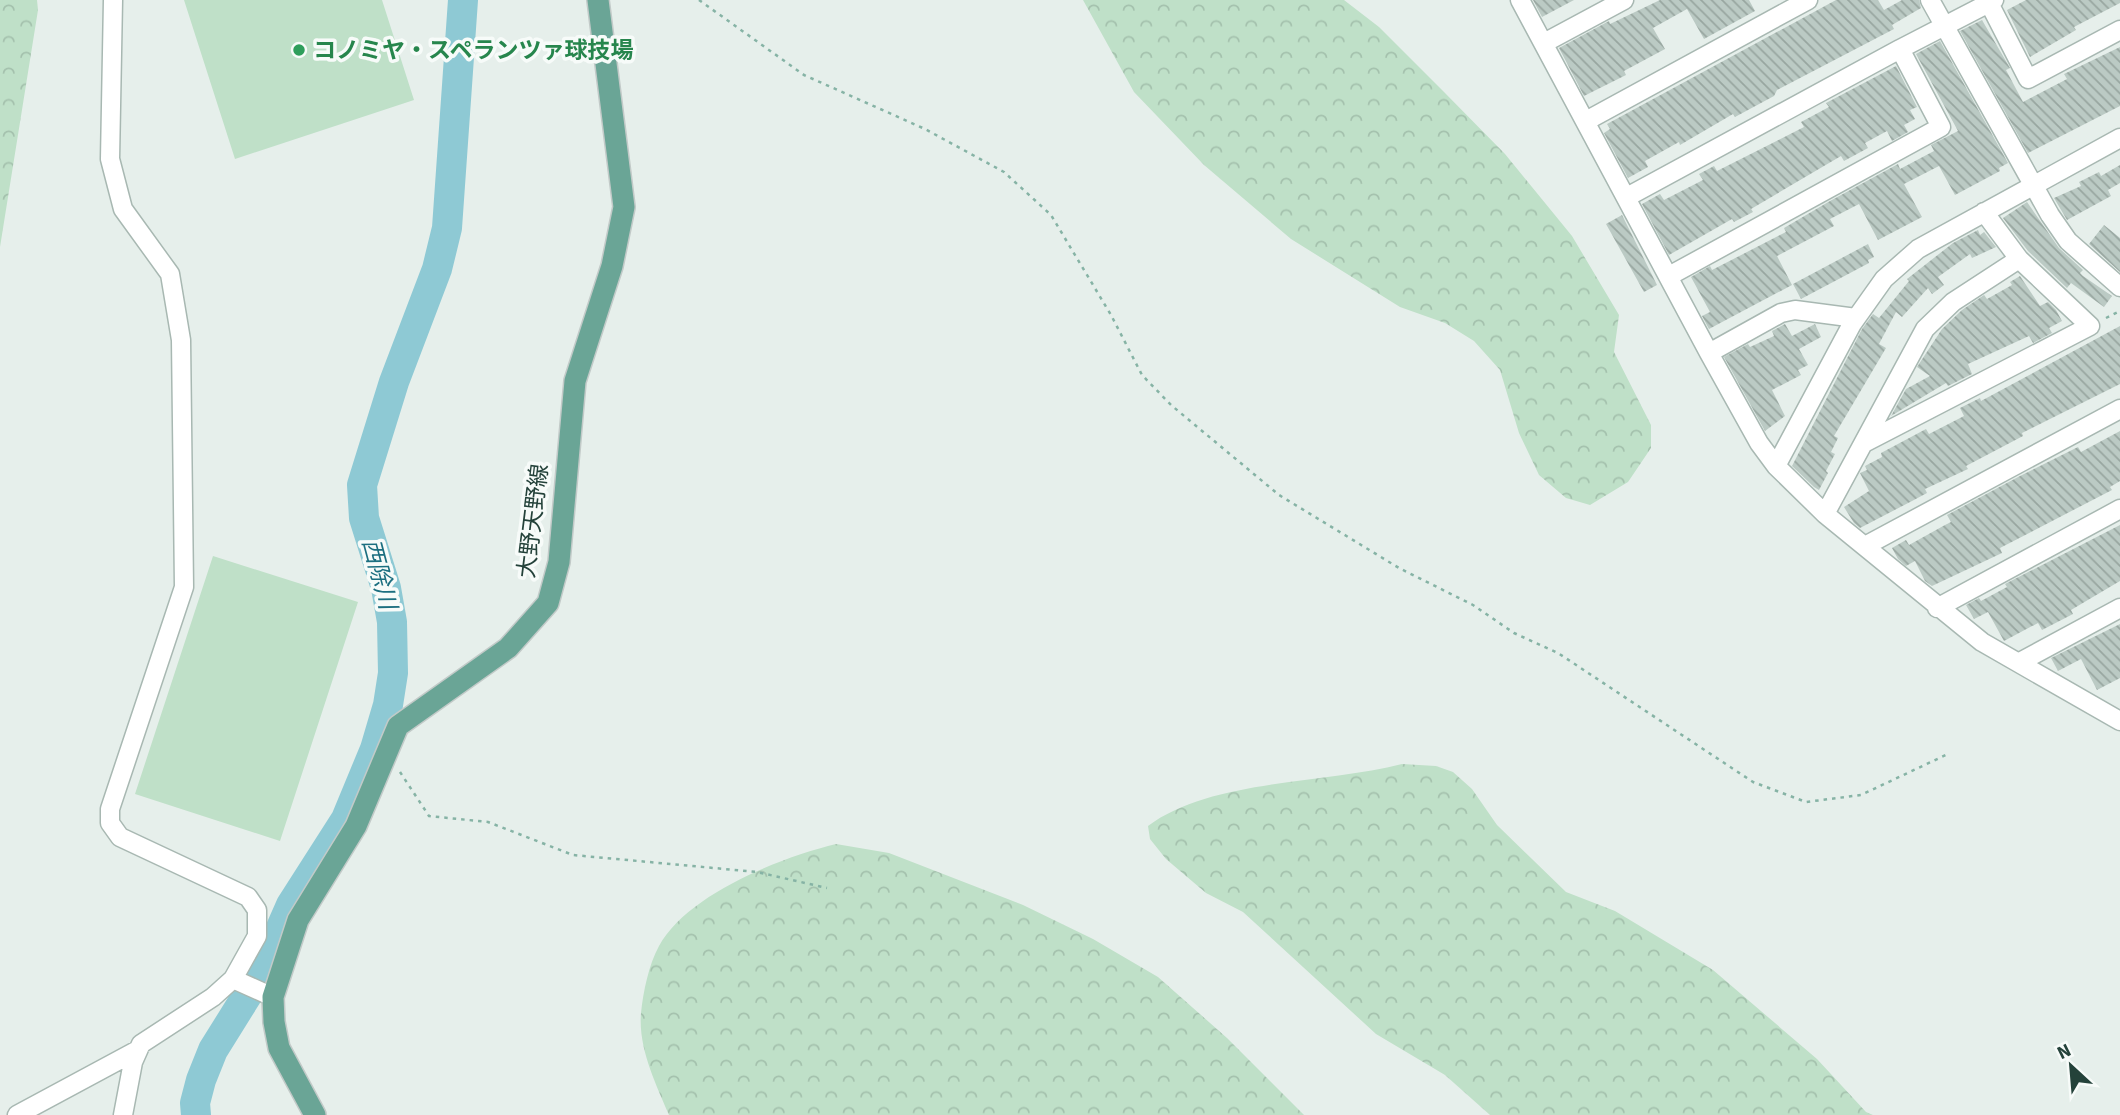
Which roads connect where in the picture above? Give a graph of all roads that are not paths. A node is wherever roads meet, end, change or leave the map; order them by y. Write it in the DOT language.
graph roads {
  1 [pos="113,0"];
  2 [pos="598,0"];
  3 [pos="1520,0"];
  4 [pos="1624,0"];
  5 [pos="1808,0"];
  6 [pos="1930,0"];
  7 [pos="1992,1"];
  8 [pos="1944,25"];
  9 [pos="2120,30"];
  10 [pos="1544,43"];
  11 [pos="1900,49"];
  12 [pos="1586,121"];
  13 [pos="2120,138"];
  14 [pos="2033,185"];
  15 [pos="1627,197"];
  16 [pos="1984,212"];
  17 [pos="2019,259"];
  18 [pos="1669,276"];
  19 [pos="2120,287"];
  20 [pos="1856,318"];
  21 [pos="1709,353"];
  22 [pos="2120,409"];
  23 [pos="1866,442"];
  24 [pos="1776,466"];
  25 [pos="2120,509"];
  26 [pos="1825,514"];
  27 [pos="1865,546"];
  28 [pos="1937,608"];
  29 [pos="2120,608"];
  30 [pos="2020,662"];
  31 [pos="2117,715"];
  32 [pos="238,981"];
  33 [pos="267,995"];
  34 [pos="136,1051"];
  35 [pos="17,1115"];
  36 [pos="123,1115"];
  37 [pos="315,1115"];
  1 -- 32 [label="street"];
  2 -- 33 [label="main road, 大野天野線"];
  3 -- 10 [label="street"];
  4 -- 10 [label="street"];
  5 -- 12 [label="street"];
  6 -- 8 [label="street"];
  7 -- 8 [label="street"];
  7 -- 9 [label="street"];
  8 -- 11 [label="street"];
  8 -- 14 [label="street"];
  10 -- 12 [label="street"];
  11 -- 15 [label="street"];
  11 -- 18 [label="street"];
  12 -- 15 [label="street"];
  13 -- 14 [label="street"];
  14 -- 16 [label="street"];
  14 -- 19 [label="street"];
  15 -- 18 [label="street"];
  16 -- 17 [label="street"];
  16 -- 20 [label="street"];
  17 -- 23 [label="street"];
  17 -- 23 [label="street"];
  18 -- 21 [label="street"];
  20 -- 21 [label="street"];
  20 -- 24 [label="street"];
  21 -- 24 [label="street"];
  22 -- 27 [label="street"];
  23 -- 26 [label="street"];
  24 -- 26 [label="street"];
  25 -- 28 [label="street"];
  26 -- 27 [label="street"];
  27 -- 28 [label="street"];
  28 -- 30 [label="street"];
  29 -- 30 [label="street"];
  30 -- 31 [label="street"];
  32 -- 33 [label="street"];
  32 -- 34 [label="street"];
  33 -- 37 [label="main road, 大野天野線"];
  34 -- 35 [label="street"];
  34 -- 36 [label="street"];
}
